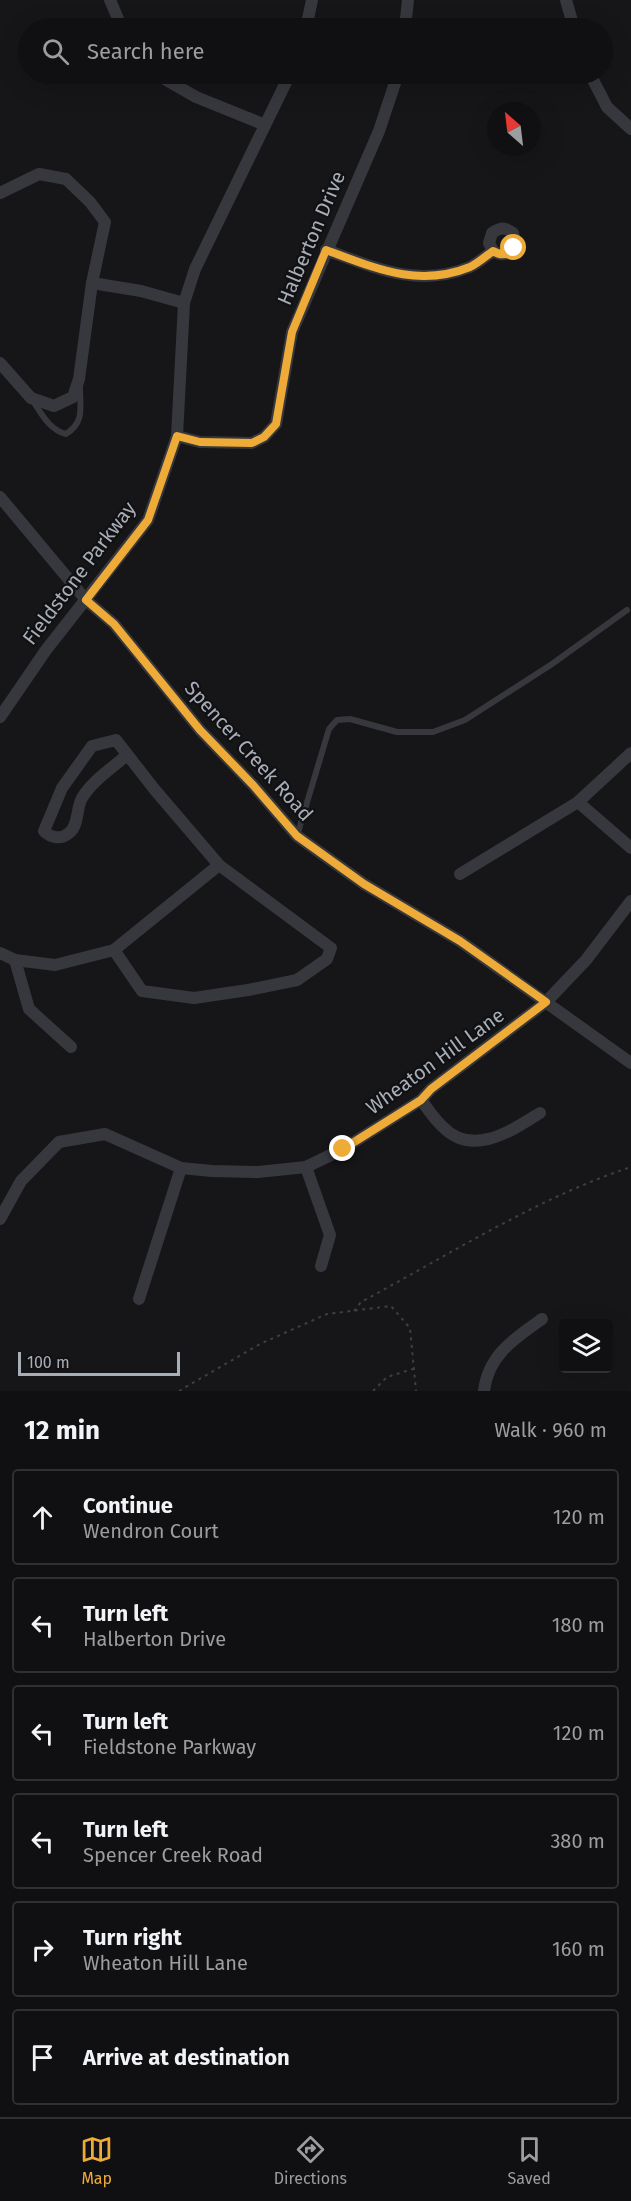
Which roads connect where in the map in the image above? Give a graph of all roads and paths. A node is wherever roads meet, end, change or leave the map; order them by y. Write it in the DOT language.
graph roads {
  1 [pos="110,0"];
  2 [pos="312,0"];
  3 [pos="408,0"];
  4 [pos="566,0"];
  5 [pos="118,18"];
  6 [pos="308,18"];
  7 [pos="406,18"];
  8 [pos="571,18"];
  9 [pos="173,84"];
  10 [pos="285,84"];
  11 [pos="395,84"];
  12 [pos="595,84"];
  13 [pos="265,125"];
  14 [pos="631,129"];
  15 [pos="0,193"];
  16 [pos="326,250"];
  17 [pos="493,251"];
  18 [pos="92,283"];
  19 [pos="184,303"];
  20 [pos="0,363"];
  21 [pos="79,379"];
  22 [pos="31,398"];
  23 [pos="177,436"];
  24 [pos="0,496"];
  25 [pos="86,600"];
  26 [pos="627,610"];
  27 [pos="0,717"];
  28 [pos="631,753"];
  29 [pos="127,755"];
  30 [pos="578,802"];
  31 [pos="297,836"];
  32 [pos="631,848"];
  33 [pos="219,865"];
  34 [pos="460,874"];
  35 [pos="631,901"];
  36 [pos="114,950"];
  37 [pos="0,953"];
  38 [pos="15,960"];
  39 [pos="546,1002"];
  40 [pos="71,1047"];
  41 [pos="631,1063"];
  42 [pos="421,1100"];
  43 [pos="540,1113"];
  44 [pos="306,1167"];
  45 [pos="631,1167"];
  46 [pos="181,1168"];
  47 [pos="0,1219"];
  48 [pos="321,1266"];
  49 [pos="139,1299"];
  50 [pos="354,1311"];
  51 [pos="542,1319"];
  52 [pos="413,1369"];
  53 [pos="179,1391"];
  54 [pos="373,1391"];
  55 [pos="416,1391"];
  56 [pos="484,1391"];
  1 -- 5 [label="street"];
  2 -- 6 [label="street"];
  3 -- 7 [label="street"];
  4 -- 8 [label="street"];
  9 -- 13 [label="street"];
  10 -- 13 [label="street, Fieldstone Parkway"];
  11 -- 16 [label="street, Halberton Drive"];
  12 -- 14 [label="street"];
  13 -- 19 [label="street, Fieldstone Parkway"];
  15 -- 18 [label="street"];
  16 -- 17 [label="street"];
  16 -- 23 [label="street, Halberton Drive"];
  18 -- 19 [label="street"];
  18 -- 21 [label="street"];
  19 -- 23 [label="street, Fieldstone Parkway"];
  20 -- 22 [label="street"];
  21 -- 22 [label="street"];
  21 -- 22 [label="lane"];
  23 -- 25 [label="street, Fieldstone Parkway"];
  24 -- 25 [label="street, Spencer Creek Road"];
  25 -- 27 [label="street, Fieldstone Parkway"];
  25 -- 31 [label="street, Spencer Creek Road"];
  26 -- 31 [label="lane"];
  28 -- 30 [label="street"];
  29 -- 29 [label="street"];
  29 -- 33 [label="street"];
  30 -- 32 [label="street"];
  30 -- 34 [label="street"];
  31 -- 39 [label="street, Spencer Creek Road"];
  33 -- 36 [label="street"];
  33 -- 36 [label="street"];
  35 -- 39 [label="street, Wheaton Hill Lane"];
  36 -- 38 [label="street"];
  37 -- 38 [label="street"];
  38 -- 40 [label="street"];
  39 -- 41 [label="street, Spencer Creek Road"];
  39 -- 42 [label="street, Wheaton Hill Lane"];
  42 -- 43 [label="street"];
  42 -- 44 [label="street, Wheaton Hill Lane"];
  44 -- 46 [label="street, Wheaton Hill Lane"];
  44 -- 48 [label="street"];
  45 -- 50 [label="path"];
  46 -- 47 [label="street, Wheaton Hill Lane"];
  46 -- 49 [label="street"];
  50 -- 52 [label="path"];
  50 -- 53 [label="path"];
  51 -- 56 [label="street"];
  52 -- 54 [label="path"];
  52 -- 55 [label="path"];
}
